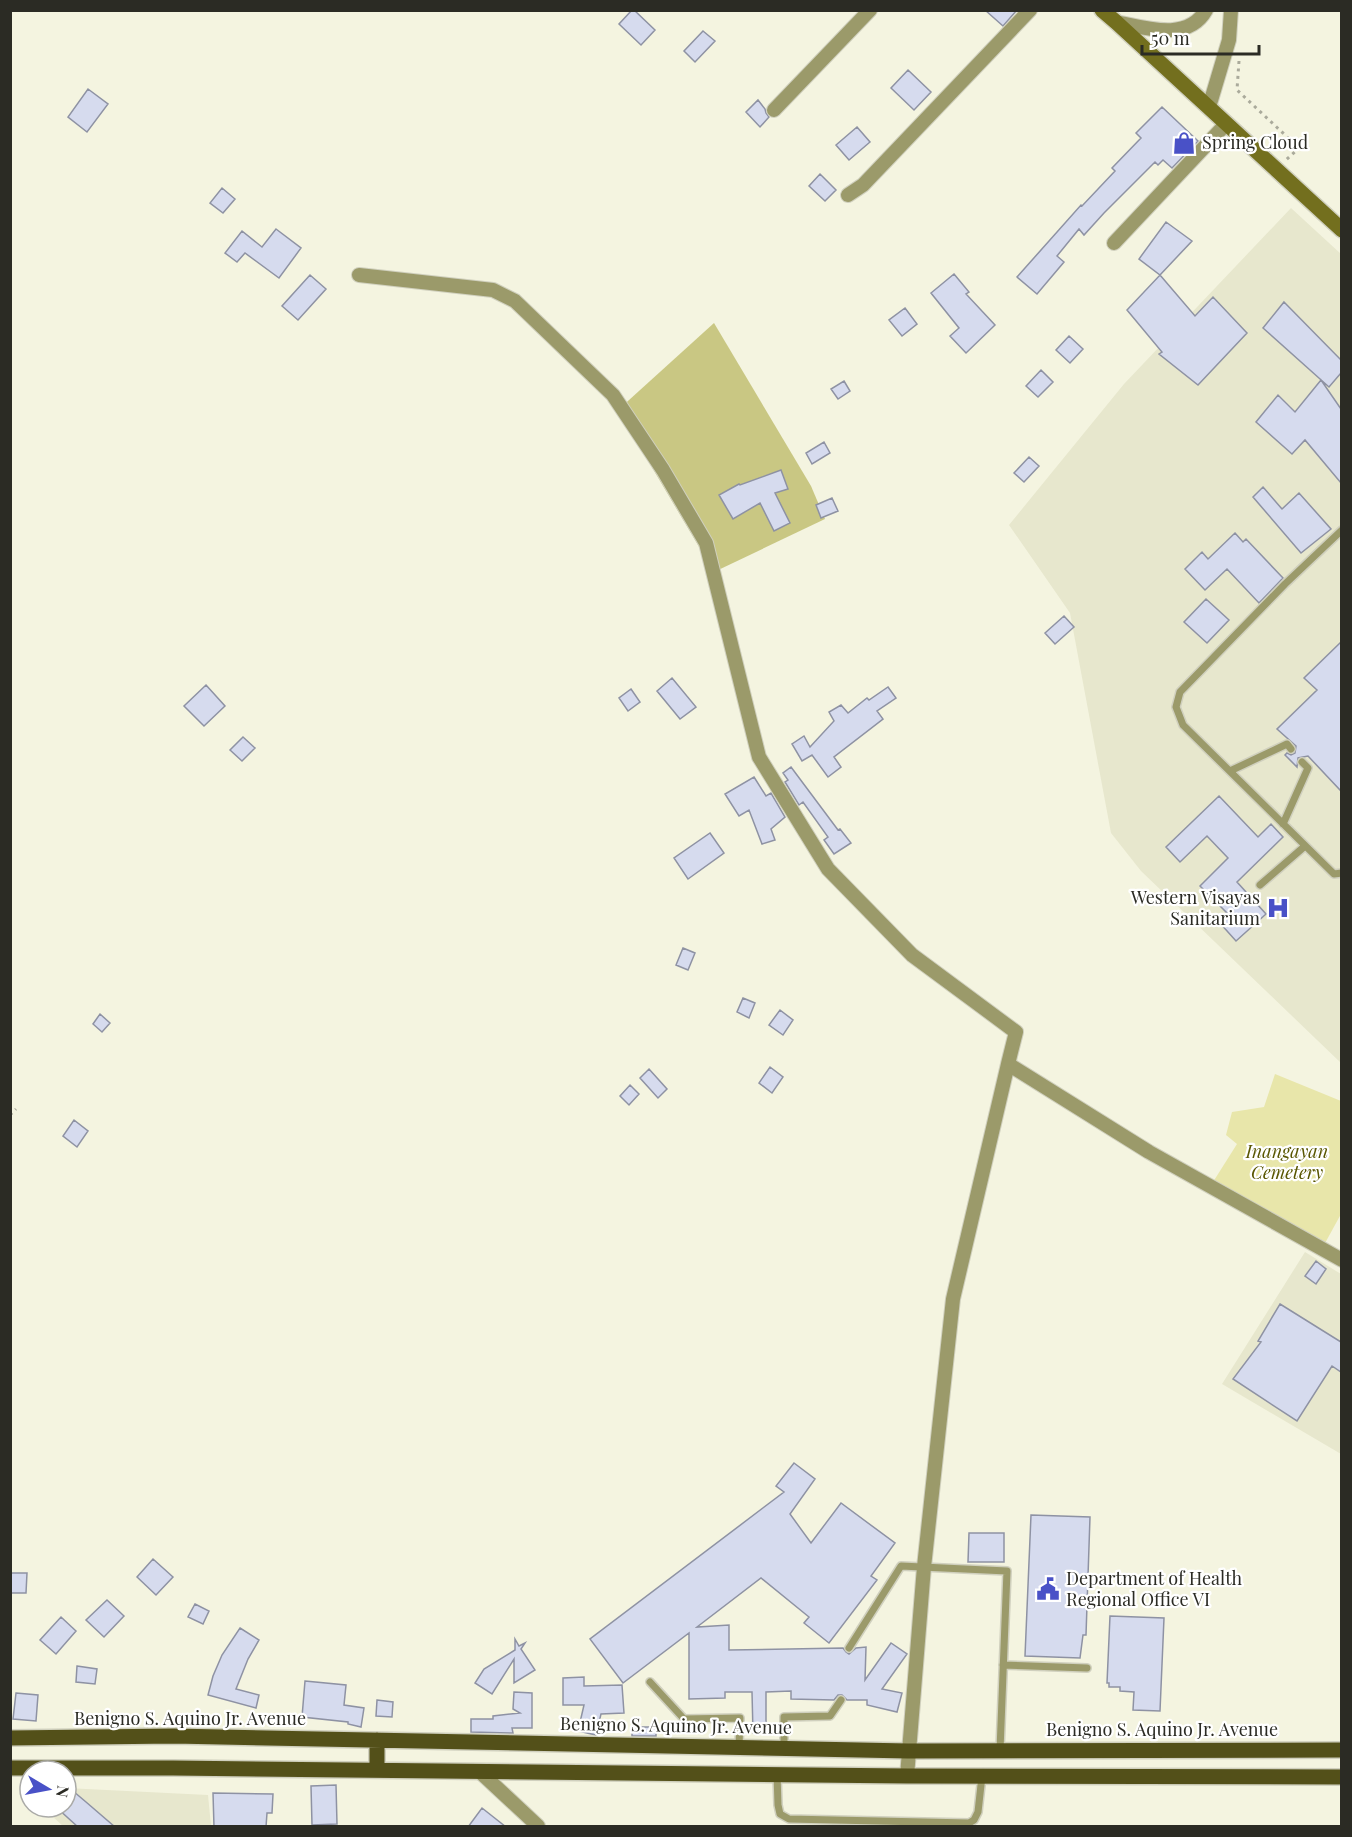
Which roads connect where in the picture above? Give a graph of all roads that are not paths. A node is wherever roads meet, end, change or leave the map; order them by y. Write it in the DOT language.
graph roads {
  1 [pos="870,10"];
  2 [pos="1030,10"];
  3 [pos="1102,10"];
  4 [pos="1206,10"];
  5 [pos="1231,10"];
  6 [pos="1116,22"];
  7 [pos="1209,107"];
  8 [pos="774,110"];
  9 [pos="1226,124"];
  10 [pos="848,195"];
  11 [pos="1341,230"];
  12 [pos="1114,243"];
  13 [pos="359,274"];
  14 [pos="1341,530"];
  15 [pos="1291,749"];
  16 [pos="1302,762"];
  17 [pos="1230,771"];
  18 [pos="1283,824"];
  19 [pos="1305,846"];
  20 [pos="1341,873"];
  21 [pos="1260,885"];
  22 [pos="1008,1064"];
  23 [pos="1341,1260"];
  24 [pos="924,1567"];
  25 [pos="849,1648"];
  26 [pos="1003,1665"];
  27 [pos="1087,1668"];
  28 [pos="650,1682"];
  29 [pos="842,1700"];
  30 [pos="10,1738"];
  31 [pos="377,1740"];
  32 [pos="739,1747"];
  33 [pos="784,1748"];
  34 [pos="1000,1750"];
  35 [pos="1341,1750"];
  36 [pos="909,1751"];
  37 [pos="10,1768"];
  38 [pos="377,1770"];
  39 [pos="479,1771"];
  40 [pos="777,1774"];
  41 [pos="907,1776"];
  42 [pos="982,1776"];
  43 [pos="1341,1778"];
  44 [pos="538,1827"];
  1 -- 8 [label="street"];
  2 -- 10 [label="street"];
  3 -- 6 [label="main road"];
  4 -- 6 [label="street"];
  5 -- 7 [label="street"];
  6 -- 7 [label="main road"];
  7 -- 9 [label="main road"];
  9 -- 11 [label="main road"];
  9 -- 12 [label="street"];
  13 -- 22 [label="street"];
  14 -- 17 [label="lane"];
  15 -- 17 [label="lane"];
  16 -- 18 [label="lane"];
  17 -- 18 [label="lane"];
  18 -- 19 [label="lane"];
  19 -- 20 [label="lane"];
  19 -- 21 [label="lane"];
  22 -- 23 [label="street"];
  22 -- 24 [label="street"];
  24 -- 25 [label="lane"];
  24 -- 26 [label="lane"];
  24 -- 36 [label="street"];
  26 -- 27 [label="lane"];
  26 -- 34 [label="lane"];
  28 -- 32 [label="lane"];
  29 -- 33 [label="lane"];
  30 -- 31 [label="main road, Benigno S. Aquino Jr. Avenue"];
  31 -- 32 [label="main road, Benigno S. Aquino Jr. Avenue"];
  31 -- 38 [label="main road"];
  32 -- 33 [label="main road, Benigno S. Aquino Jr. Avenue"];
  33 -- 36 [label="main road, Benigno S. Aquino Jr. Avenue"];
  34 -- 35 [label="main road, Benigno S. Aquino Jr. Avenue"];
  34 -- 36 [label="main road, Benigno S. Aquino Jr. Avenue"];
  36 -- 41 [label="street"];
  37 -- 38 [label="main road"];
  38 -- 39 [label="main road"];
  39 -- 40 [label="main road"];
  39 -- 44 [label="street"];
  40 -- 41 [label="main road"];
  40 -- 42 [label="lane"];
  41 -- 42 [label="main road"];
  42 -- 43 [label="main road"];
}
